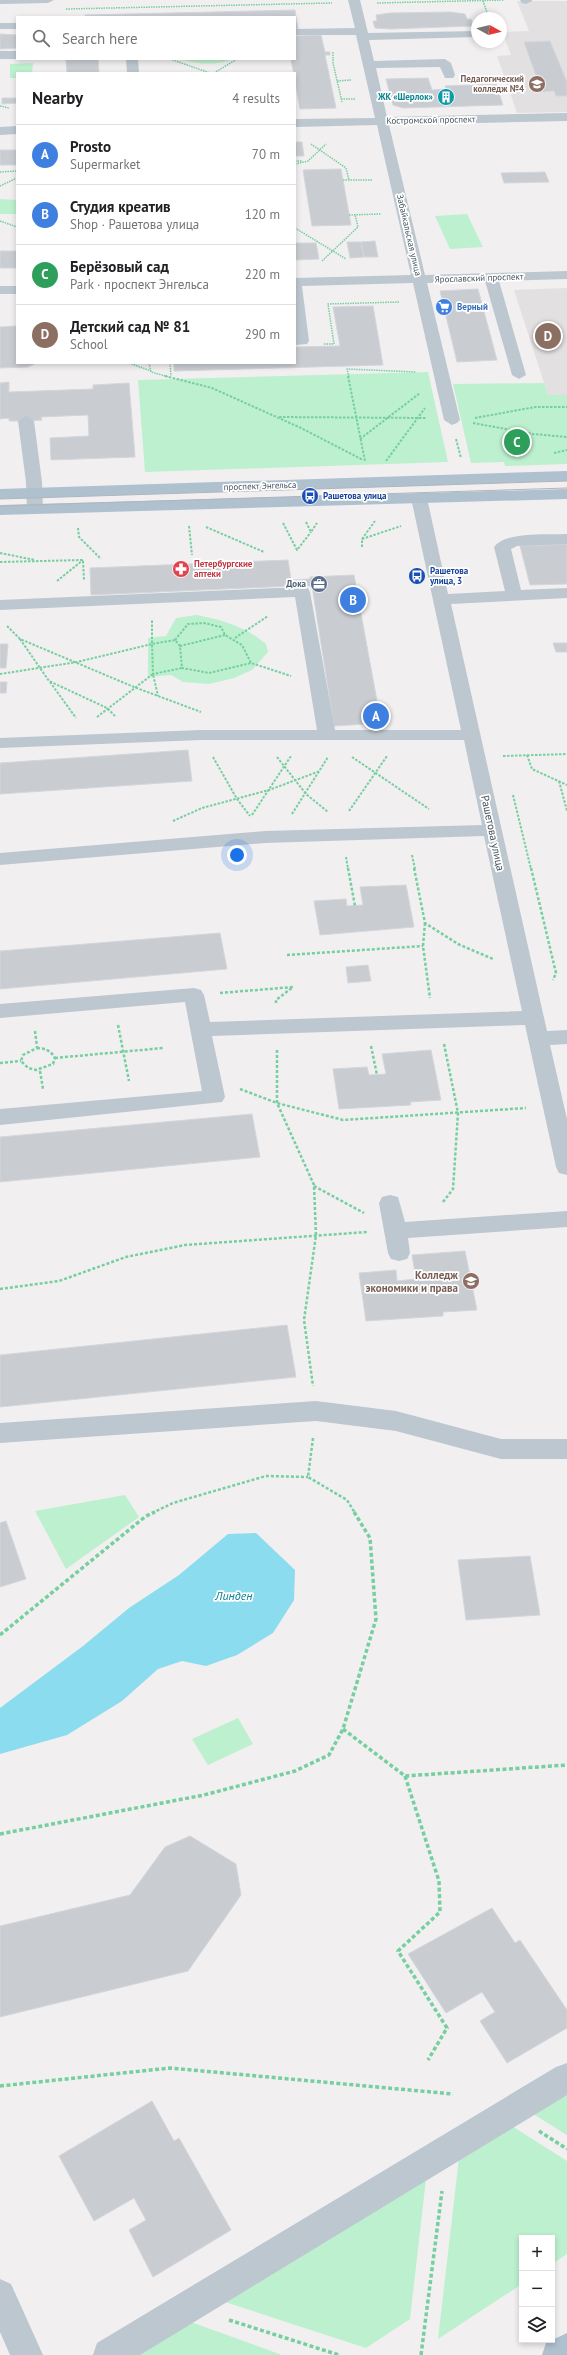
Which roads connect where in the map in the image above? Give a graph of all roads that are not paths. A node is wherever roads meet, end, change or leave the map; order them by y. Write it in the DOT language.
graph roads {
  1 [pos="48,0"];
  2 [pos="0,1"];
  3 [pos="355,2"];
  4 [pos="0,26"];
  5 [pos="16,26"];
  6 [pos="296,32"];
  7 [pos="362,34"];
  8 [pos="471,34"];
  9 [pos="0,55"];
  10 [pos="16,55"];
  11 [pos="132,60"];
  12 [pos="370,64"];
  13 [pos="133,72"];
  14 [pos="449,75"];
  15 [pos="567,117"];
  16 [pos="383,121"];
  17 [pos="296,123"];
  18 [pos="16,130"];
  19 [pos="0,131"];
  20 [pos="567,275"];
  21 [pos="491,277"];
  22 [pos="419,279"];
  23 [pos="296,283"];
  24 [pos="0,290"];
  25 [pos="16,290"];
  26 [pos="296,291"];
  27 [pos="296,341"];
  28 [pos="519,375"];
  29 [pos="26,421"];
  30 [pos="457,421"];
  31 [pos="567,476"];
  32 [pos="415,481"];
  33 [pos="34,493"];
  34 [pos="0,494"];
  35 [pos="567,494"];
  36 [pos="419,498"];
  37 [pos="35,509"];
  38 [pos="0,510"];
  39 [pos="567,539"];
  40 [pos="567,593"];
  41 [pos="514,595"];
  42 [pos="441,599"];
  43 [pos="0,605"];
  44 [pos="471,735"];
  45 [pos="331,740"];
  46 [pos="0,743"];
  47 [pos="492,830"];
  48 [pos="0,859"];
  49 [pos="0,1011"];
  50 [pos="534,1018"];
  51 [pos="201,1029"];
  52 [pos="567,1038"];
  53 [pos="538,1039"];
  54 [pos="0,1117"];
  55 [pos="567,1167"];
  56 [pos="390,1203"];
  57 [pos="567,1219"];
  58 [pos="396,1231"];
  59 [pos="399,1253"];
  60 [pos="0,1433"];
  61 [pos="567,1449"];
  62 [pos="567,2078"];
  63 [pos="0,2295"];
  64 [pos="567,2349"];
  65 [pos="27,2355"];
  66 [pos="109,2355"];
  67 [pos="558,2355"];
  1 -- 2 [label="street"];
  3 -- 7 [label="street, Забайкальская улица"];
  4 -- 5 [label="street"];
  6 -- 7 [label="street"];
  7 -- 8 [label="street"];
  7 -- 12 [label="street, Забайкальская улица"];
  9 -- 10 [label="street"];
  11 -- 13 [label="street"];
  12 -- 14 [label="street"];
  12 -- 16 [label="street, Забайкальская улица"];
  15 -- 16 [label="street, Костромской проспект"];
  16 -- 17 [label="street, Костромской проспект"];
  16 -- 22 [label="street, Забайкальская улица"];
  18 -- 19 [label="street"];
  20 -- 21 [label="street, Ярославский проспект"];
  21 -- 22 [label="street, Ярославский проспект"];
  21 -- 28 [label="street"];
  22 -- 23 [label="street, Ярославский проспект"];
  22 -- 30 [label="street, Забайкальская улица"];
  24 -- 25 [label="street"];
  26 -- 27 [label="street"];
  29 -- 33 [label="street"];
  31 -- 32 [label="main road, проспект Энгельса"];
  32 -- 33 [label="main road, проспект Энгельса"];
  32 -- 36 [label="main road"];
  33 -- 34 [label="main road, проспект Энгельса"];
  33 -- 37 [label="street"];
  35 -- 36 [label="main road, проспект Энгельса"];
  36 -- 37 [label="main road, проспект Энгельса"];
  36 -- 42 [label="street, Рашетова улица"];
  37 -- 38 [label="main road, проспект Энгельса"];
  39 -- 41 [label="street"];
  40 -- 41 [label="street"];
  41 -- 42 [label="street"];
  42 -- 44 [label="street, Рашетова улица"];
  43 -- 45 [label="street"];
  44 -- 45 [label="street"];
  44 -- 47 [label="street, Рашетова улица"];
  45 -- 46 [label="street"];
  47 -- 48 [label="street"];
  47 -- 50 [label="street, Рашетова улица"];
  49 -- 51 [label="street"];
  50 -- 51 [label="street"];
  50 -- 53 [label="street, Рашетова улица"];
  51 -- 54 [label="street"];
  52 -- 53 [label="street"];
  53 -- 55 [label="street, Рашетова улица"];
  56 -- 58 [label="street"];
  57 -- 58 [label="street"];
  58 -- 59 [label="street"];
  60 -- 61 [label="street"];
  62 -- 66 [label="street"];
  63 -- 65 [label="street"];
  64 -- 67 [label="main road"];
}
